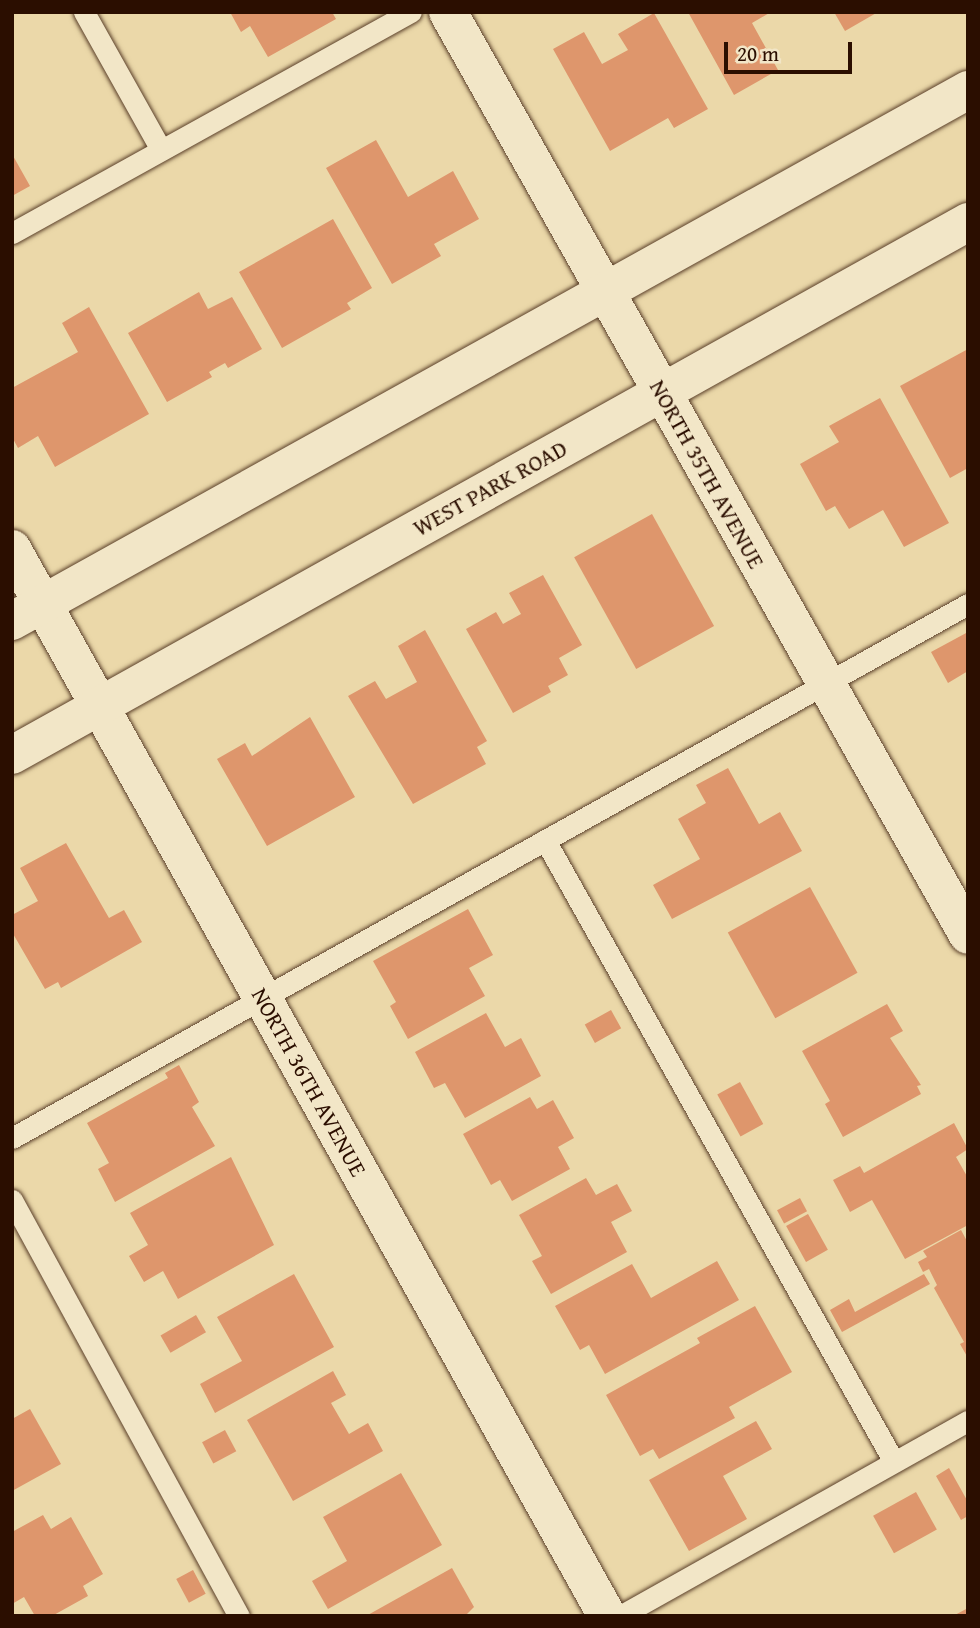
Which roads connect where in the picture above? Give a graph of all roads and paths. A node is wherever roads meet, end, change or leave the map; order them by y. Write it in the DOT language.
graph roads {
  1 [pos="84,12"];
  2 [pos="411,12"];
  3 [pos="448,12"];
  4 [pos="968,90"];
  5 [pos="161,150"];
  6 [pos="968,222"];
  7 [pos="12,233"];
  8 [pos="606,294"];
  9 [pos="661,392"];
  10 [pos="12,548"];
  11 [pos="968,604"];
  12 [pos="27,613"];
  13 [pos="825,684"];
  14 [pos="99,706"];
  15 [pos="12,755"];
  16 [pos="545,840"];
  17 [pos="968,934"];
  18 [pos="262,998"];
  19 [pos="12,1138"];
  20 [pos="12,1200"];
  21 [pos="968,1421"];
  22 [pos="894,1462"];
  23 [pos="239,1616"];
  24 [pos="607,1616"];
  25 [pos="620,1616"];
  1 -- 5 [label="lane"];
  2 -- 5 [label="lane"];
  3 -- 8 [label="street, NORTH 35TH AVENUE"];
  4 -- 8 [label="street"];
  5 -- 7 [label="lane"];
  6 -- 9 [label="street, WEST PARK ROAD"];
  8 -- 9 [label="street, NORTH 35TH AVENUE"];
  8 -- 12 [label="street"];
  9 -- 13 [label="street, NORTH 35TH AVENUE"];
  9 -- 14 [label="street, WEST PARK ROAD"];
  10 -- 12 [label="street, NORTH 36TH AVENUE"];
  11 -- 13 [label="lane"];
  12 -- 14 [label="street, NORTH 36TH AVENUE"];
  13 -- 16 [label="lane"];
  13 -- 17 [label="street, NORTH 35TH AVENUE"];
  14 -- 15 [label="street, WEST PARK ROAD"];
  14 -- 18 [label="street, NORTH 36TH AVENUE"];
  16 -- 18 [label="lane"];
  16 -- 22 [label="lane"];
  18 -- 19 [label="lane"];
  18 -- 24 [label="street, NORTH 36TH AVENUE"];
  20 -- 23 [label="lane"];
  21 -- 22 [label="lane"];
  22 -- 25 [label="lane"];
}
